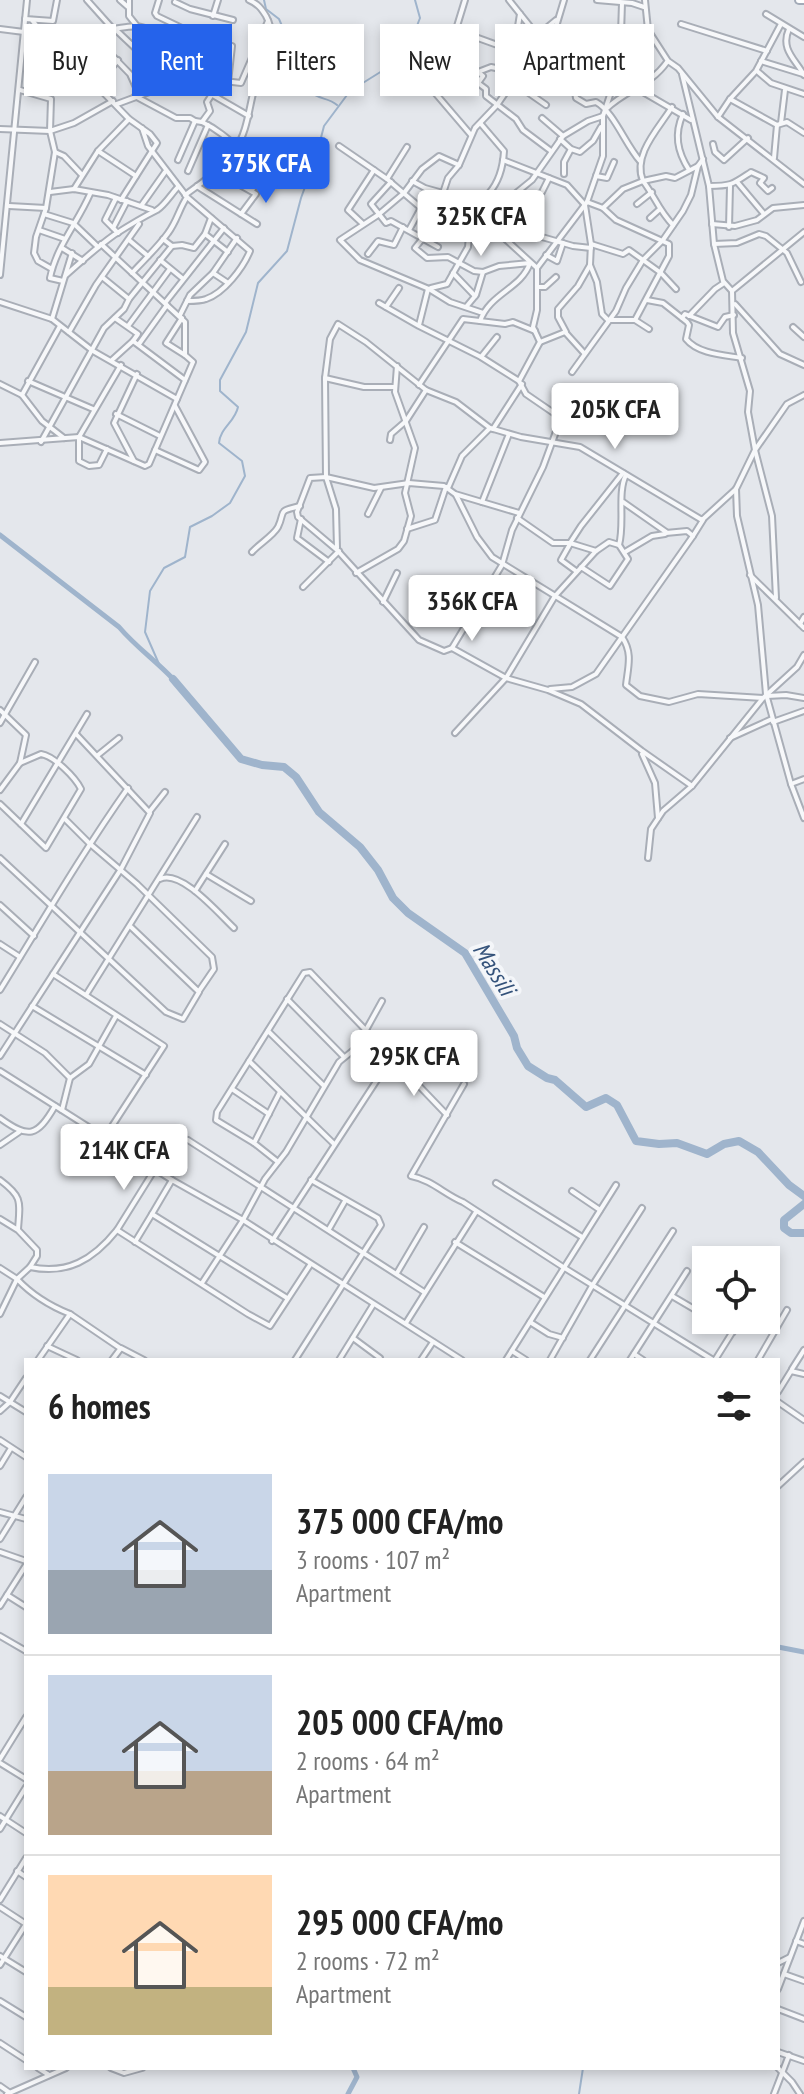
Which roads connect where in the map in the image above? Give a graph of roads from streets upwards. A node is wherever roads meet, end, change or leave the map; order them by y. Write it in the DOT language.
graph roads {
  1 [pos="27,0"];
  2 [pos="57,0"];
  3 [pos="87,0"];
  4 [pos="120,0"];
  5 [pos="129,0"];
  6 [pos="159,0"];
  7 [pos="218,0"];
  8 [pos="249,0"];
  9 [pos="465,0"];
  10 [pos="509,0"];
  11 [pos="564,0"];
  12 [pos="597,0"];
  13 [pos="645,0"];
  14 [pos="175,2"];
  15 [pos="622,3"];
  16 [pos="128,7"];
  17 [pos="644,7"];
  18 [pos="520,14"];
  19 [pos="766,14"];
  20 [pos="213,16"];
  21 [pos="25,19"];
  22 [pos="556,19"];
  23 [pos="32,20"];
  24 [pos="233,20"];
  25 [pos="268,20"];
  26 [pos="25,24"];
  27 [pos="35,24"];
  28 [pos="107,24"];
  29 [pos="136,24"];
  30 [pos="171,24"];
  31 [pos="266,24"];
  32 [pos="269,24"];
  33 [pos="458,24"];
  34 [pos="517,24"];
  35 [pos="528,24"];
  36 [pos="551,24"];
  37 [pos="555,24"];
  38 [pos="621,24"];
  39 [pos="647,24"];
  40 [pos="681,24"];
  41 [pos="781,24"];
  42 [pos="132,27"];
  43 [pos="0,29"];
  44 [pos="116,29"];
  45 [pos="789,29"];
  46 [pos="24,32"];
  47 [pos="804,37"];
  48 [pos="654,39"];
  49 [pos="132,44"];
  50 [pos="767,51"];
  51 [pos="118,60"];
  52 [pos="668,61"];
  53 [pos="761,61"];
  54 [pos="116,62"];
  55 [pos="248,69"];
  56 [pos="756,71"];
  57 [pos="682,74"];
  58 [pos="804,74"];
  59 [pos="654,79"];
  60 [pos="132,80"];
  61 [pos="232,82"];
  62 [pos="479,84"];
  63 [pos="20,90"];
  64 [pos="785,90"];
  65 [pos="804,94"];
  66 [pos="108,96"];
  67 [pos="134,96"];
  68 [pos="139,96"];
  69 [pos="210,96"];
  70 [pos="214,96"];
  71 [pos="253,96"];
  72 [pos="437,96"];
  73 [pos="503,96"];
  74 [pos="533,96"];
  75 [pos="577,96"];
  76 [pos="610,96"];
  77 [pos="619,96"];
  78 [pos="651,96"];
  79 [pos="730,99"];
  80 [pos="115,102"];
  81 [pos="497,105"];
  82 [pos="546,105"];
  83 [pos="672,107"];
  84 [pos="603,113"];
  85 [pos="683,114"];
  86 [pos="249,116"];
  87 [pos="718,117"];
  88 [pos="542,118"];
  89 [pos="129,119"];
  90 [pos="692,120"];
  91 [pos="195,121"];
  92 [pos="205,124"];
  93 [pos="481,124"];
  94 [pos="779,124"];
  95 [pos="602,125"];
  96 [pos="142,128"];
  97 [pos="0,129"];
  98 [pos="15,131"];
  99 [pos="50,131"];
  100 [pos="804,133"];
  101 [pos="471,135"];
  102 [pos="562,138"];
  103 [pos="748,138"];
  104 [pos="713,144"];
  105 [pos="339,146"];
  106 [pos="407,147"];
  107 [pos="236,149"];
  108 [pos="571,149"];
  109 [pos="98,151"];
  110 [pos="551,151"];
  111 [pos="55,152"];
  112 [pos="153,152"];
  113 [pos="774,158"];
  114 [pos="703,159"];
  115 [pos="178,160"];
  116 [pos="503,160"];
  117 [pos="640,161"];
  118 [pos="614,162"];
  119 [pos="459,165"];
  120 [pos="698,166"];
  121 [pos="374,170"];
  122 [pos="689,170"];
  123 [pos="188,171"];
  124 [pos="215,171"];
  125 [pos="165,172"];
  126 [pos="536,173"];
  127 [pos="564,174"];
  128 [pos="82,175"];
  129 [pos="137,176"];
  130 [pos="596,176"];
  131 [pos="549,178"];
  132 [pos="389,180"];
  133 [pos="412,181"];
  134 [pos="643,181"];
  135 [pos="738,183"];
  136 [pos="804,184"];
  137 [pos="197,186"];
  138 [pos="709,186"];
  139 [pos="730,186"];
  140 [pos="178,187"];
  141 [pos="772,188"];
  142 [pos="74,189"];
  143 [pos="252,191"];
  144 [pos="49,192"];
  145 [pos="652,192"];
  146 [pos="404,193"];
  147 [pos="443,193"];
  148 [pos="90,194"];
  149 [pos="186,196"];
  150 [pos="121,200"];
  151 [pos="476,201"];
  152 [pos="586,203"];
  153 [pos="637,204"];
  154 [pos="804,205"];
  155 [pos="9,206"];
  156 [pos="141,207"];
  157 [pos="421,208"];
  158 [pos="603,208"];
  159 [pos="660,209"];
  160 [pos="152,210"];
  161 [pos="487,210"];
  162 [pos="45,211"];
  163 [pos="447,211"];
  164 [pos="241,214"];
  165 [pos="764,214"];
  166 [pos="378,215"];
  167 [pos="211,218"];
  168 [pos="650,218"];
  169 [pos="140,222"];
  170 [pos="257,224"];
  171 [pos="363,224"];
  172 [pos="712,224"];
  173 [pos="75,225"];
  174 [pos="481,225"];
  175 [pos="673,225"];
  176 [pos="403,227"];
  177 [pos="729,227"];
  178 [pos="113,228"];
  179 [pos="224,228"];
  180 [pos="39,230"];
  181 [pos="409,230"];
  182 [pos="804,232"];
  183 [pos="118,233"];
  184 [pos="205,234"];
  185 [pos="501,234"];
  186 [pos="440,235"];
  187 [pos="542,237"];
  188 [pos="237,238"];
  189 [pos="423,238"];
  190 [pos="65,239"];
  191 [pos="163,239"];
  192 [pos="129,240"];
  193 [pos="663,240"];
  194 [pos="214,241"];
  195 [pos="556,241"];
  196 [pos="563,243"];
  197 [pos="714,244"];
  198 [pos="100,246"];
  199 [pos="172,246"];
  200 [pos="591,246"];
  201 [pos="438,247"];
  202 [pos="62,248"];
  203 [pos="783,248"];
  204 [pos="228,252"];
  205 [pos="72,253"];
  206 [pos="368,254"];
  207 [pos="546,255"];
  208 [pos="148,256"];
  209 [pos="116,258"];
  210 [pos="160,260"];
  211 [pos="643,260"];
  212 [pos="83,261"];
  213 [pos="460,262"];
  214 [pos="530,263"];
  215 [pos="590,265"];
  216 [pos="537,268"];
  217 [pos="52,269"];
  218 [pos="170,269"];
  219 [pos="483,272"];
  220 [pos="132,273"];
  221 [pos="213,273"];
  222 [pos="453,273"];
  223 [pos="661,273"];
  224 [pos="0,275"];
  225 [pos="102,277"];
  226 [pos="556,277"];
  227 [pos="64,278"];
  228 [pos="182,278"];
  229 [pos="801,282"];
  230 [pos="228,283"];
  231 [pos="724,283"];
  232 [pos="142,284"];
  233 [pos="538,287"];
  234 [pos="399,288"];
  235 [pos="428,289"];
  236 [pos="676,289"];
  237 [pos="732,291"];
  238 [pos="153,293"];
  239 [pos="475,296"];
  240 [pos="129,299"];
  241 [pos="647,300"];
  242 [pos="187,301"];
  243 [pos="0,302"];
  244 [pos="733,302"];
  245 [pos="379,303"];
  246 [pos="166,304"];
  247 [pos="386,307"];
  248 [pos="466,307"];
  249 [pos="483,313"];
  250 [pos="734,315"];
  251 [pos="181,316"];
  252 [pos="689,316"];
  253 [pos="115,318"];
  254 [pos="682,318"];
  255 [pos="52,319"];
  256 [pos="608,320"];
  257 [pos="635,320"];
  258 [pos="480,321"];
  259 [pos="60,326"];
  260 [pos="128,326"];
  261 [pos="419,326"];
  262 [pos="793,327"];
  263 [pos="649,329"];
  264 [pos="536,331"];
  265 [pos="69,332"];
  266 [pos="566,332"];
  267 [pos="497,337"];
  268 [pos="804,337"];
  269 [pos="448,341"];
  270 [pos="136,342"];
  271 [pos="540,342"];
  272 [pos="93,351"];
  273 [pos="584,353"];
  274 [pos="185,355"];
  275 [pos="481,357"];
  276 [pos="742,358"];
  277 [pos="112,360"];
  278 [pos="121,365"];
  279 [pos="804,365"];
  280 [pos="397,366"];
  281 [pos="572,372"];
  282 [pos="137,374"];
  283 [pos="325,378"];
  284 [pos="185,380"];
  285 [pos="28,381"];
  286 [pos="520,382"];
  287 [pos="0,384"];
  288 [pos="419,385"];
  289 [pos="394,387"];
  290 [pos="426,390"];
  291 [pos="22,395"];
  292 [pos="804,395"];
  293 [pos="65,398"];
  294 [pos="177,399"];
  295 [pos="175,406"];
  296 [pos="93,409"];
  297 [pos="116,414"];
  298 [pos="406,421"];
  299 [pos="51,428"];
  300 [pos="491,429"];
  301 [pos="509,434"];
  302 [pos="160,436"];
  303 [pos="79,437"];
  304 [pos="64,438"];
  305 [pos="390,440"];
  306 [pos="41,442"];
  307 [pos="0,443"];
  308 [pos="553,443"];
  309 [pos="107,449"];
  310 [pos="154,449"];
  311 [pos="755,450"];
  312 [pos="134,461"];
  313 [pos="625,474"];
  314 [pos="326,477"];
  315 [pos="409,483"];
  316 [pos="381,488"];
  317 [pos="447,488"];
  318 [pos="736,489"];
  319 [pos="455,494"];
  320 [pos="482,502"];
  321 [pos="623,502"];
  322 [pos="300,506"];
  323 [pos="368,514"];
  324 [pos="518,516"];
  325 [pos="301,519"];
  326 [pos="703,520"];
  327 [pos="407,529"];
  328 [pos="666,533"];
  329 [pos="693,536"];
  330 [pos="570,544"];
  331 [pos="619,545"];
  332 [pos="338,550"];
  333 [pos="596,551"];
  334 [pos="252,552"];
  335 [pos="625,552"];
  336 [pos="329,562"];
  337 [pos="502,565"];
  338 [pos="579,569"];
  339 [pos="356,573"];
  340 [pos="397,573"];
  341 [pos="749,573"];
  342 [pos="303,587"];
  343 [pos="555,596"];
  344 [pos="776,598"];
  345 [pos="383,602"];
  346 [pos="804,617"];
  347 [pos="802,626"];
  348 [pos="622,637"];
  349 [pos="452,648"];
  350 [pos="804,655"];
  351 [pos="35,662"];
  352 [pos="506,678"];
  353 [pos="548,690"];
  354 [pos="765,696"];
  355 [pos="804,698"];
  356 [pos="0,710"];
  357 [pos="804,711"];
  358 [pos="87,714"];
  359 [pos="5,715"];
  360 [pos="773,721"];
  361 [pos="0,723"];
  362 [pos="455,733"];
  363 [pos="76,734"];
  364 [pos="119,738"];
  365 [pos="728,739"];
  366 [pos="642,751"];
  367 [pos="98,755"];
  368 [pos="20,763"];
  369 [pos="57,763"];
  370 [pos="804,779"];
  371 [pos="791,784"];
  372 [pos="692,786"];
  373 [pos="128,788"];
  374 [pos="0,790"];
  375 [pos="165,792"];
  376 [pos="0,804"];
  377 [pos="150,811"];
  378 [pos="197,817"];
  379 [pos="804,817"];
  380 [pos="65,819"];
  381 [pos="658,819"];
  382 [pos="21,824"];
  383 [pos="89,843"];
  384 [pos="225,844"];
  385 [pos="0,858"];
  386 [pos="648,858"];
  387 [pos="121,869"];
  388 [pos="206,874"];
  389 [pos="160,879"];
  390 [pos="195,891"];
  391 [pos="149,896"];
  392 [pos="251,901"];
  393 [pos="0,905"];
  394 [pos="53,908"];
  395 [pos="131,927"];
  396 [pos="234,928"];
  397 [pos="81,931"];
  398 [pos="34,936"];
  399 [pos="0,944"];
  400 [pos="20,957"];
  401 [pos="111,959"];
  402 [pos="53,974"];
  403 [pos="0,990"];
  404 [pos="199,992"];
  405 [pos="86,996"];
  406 [pos="287,999"];
  407 [pos="382,1001"];
  408 [pos="32,1006"];
  409 [pos="116,1016"];
  410 [pos="0,1024"];
  411 [pos="268,1031"];
  412 [pos="365,1031"];
  413 [pos="15,1033"];
  414 [pos="432,1045"];
  415 [pos="97,1046"];
  416 [pos="0,1056"];
  417 [pos="344,1057"];
  418 [pos="392,1057"];
  419 [pos="249,1061"];
  420 [pos="398,1063"];
  421 [pos="0,1071"];
  422 [pos="147,1075"];
  423 [pos="70,1078"];
  424 [pos="464,1084"];
  425 [pos="324,1086"];
  426 [pos="232,1089"];
  427 [pos="280,1092"];
  428 [pos="55,1106"];
  429 [pos="62,1110"];
  430 [pos="269,1114"];
  431 [pos="447,1115"];
  432 [pos="0,1118"];
  433 [pos="306,1118"];
  434 [pos="19,1132"];
  435 [pos="105,1137"];
  436 [pos="254,1143"];
  437 [pos="334,1144"];
  438 [pos="0,1145"];
  439 [pos="131,1154"];
  440 [pos="278,1162"];
  441 [pos="155,1169"];
  442 [pos="0,1180"];
  443 [pos="172,1180"];
  444 [pos="311,1180"];
  445 [pos="496,1183"];
  446 [pos="616,1185"];
  447 [pos="261,1189"];
  448 [pos="572,1191"];
  449 [pos="345,1201"];
  450 [pos="295,1207"];
  451 [pos="642,1208"];
  452 [pos="600,1210"];
  453 [pos="476,1212"];
  454 [pos="152,1214"];
  455 [pos="0,1219"];
  456 [pos="243,1220"];
  457 [pos="424,1227"];
  458 [pos="329,1229"];
  459 [pos="18,1230"];
  460 [pos="117,1230"];
  461 [pos="673,1231"];
  462 [pos="582,1237"];
  463 [pos="272,1241"];
  464 [pos="135,1242"];
  465 [pos="455,1242"];
  466 [pos="363,1251"];
  467 [pos="219,1257"];
  468 [pos="310,1265"];
  469 [pos="30,1267"];
  470 [pos="563,1267"];
  471 [pos="0,1268"];
  472 [pos="687,1271"];
  473 [pos="397,1273"];
  474 [pos="17,1279"];
  475 [pos="202,1283"];
  476 [pos="343,1286"];
  477 [pos="592,1286"];
  478 [pos="424,1292"];
  479 [pos="672,1296"];
  480 [pos="544,1297"];
  481 [pos="287,1298"];
  482 [pos="373,1305"];
  483 [pos="625,1306"];
  484 [pos="692,1307"];
  485 [pos="787,1310"];
  486 [pos="0,1313"];
  487 [pos="70,1314"];
  488 [pos="530,1322"];
  489 [pos="406,1323"];
  490 [pos="654,1324"];
  491 [pos="732,1334"];
  492 [pos="353,1338"];
  493 [pos="563,1338"];
  494 [pos="433,1342"];
  495 [pos="47,1346"];
  496 [pos="120,1348"];
  497 [pos="804,1350"];
  498 [pos="512,1351"];
  499 [pos="634,1354"];
  500 [pos="67,1357"];
  501 [pos="39,1358"];
  502 [pos="113,1358"];
  503 [pos="140,1358"];
  504 [pos="296,1358"];
  505 [pos="340,1358"];
  506 [pos="380,1358"];
  507 [pos="422,1358"];
  508 [pos="459,1358"];
  509 [pos="507,1358"];
  510 [pos="523,1358"];
  511 [pos="551,1358"];
  512 [pos="591,1358"];
  513 [pos="631,1358"];
  514 [pos="640,1358"];
  515 [pos="711,1358"];
  516 [pos="715,1358"];
  517 [pos="759,1358"];
  518 [pos="791,1371"];
  519 [pos="804,1374"];
  520 [pos="24,1381"];
  521 [pos="780,1389"];
  522 [pos="0,1396"];
  523 [pos="10,1402"];
  524 [pos="780,1403"];
  525 [pos="0,1411"];
  526 [pos="24,1411"];
  527 [pos="804,1420"];
  528 [pos="0,1440"];
  529 [pos="11,1448"];
  530 [pos="24,1456"];
  531 [pos="804,1462"];
  532 [pos="0,1466"];
  533 [pos="780,1475"];
  534 [pos="785,1479"];
  535 [pos="780,1484"];
  536 [pos="24,1500"];
  537 [pos="0,1512"];
  538 [pos="13,1516"];
  539 [pos="24,1519"];
  540 [pos="0,1539"];
  541 [pos="0,1552"];
  542 [pos="24,1562"];
  543 [pos="24,1566"];
  544 [pos="7,1595"];
  545 [pos="0,1606"];
  546 [pos="24,1606"];
  547 [pos="0,1636"];
  548 [pos="24,1650"];
  549 [pos="24,1720"];
  550 [pos="0,1761"];
  551 [pos="24,1778"];
  552 [pos="24,1790"];
  553 [pos="0,1816"];
  554 [pos="6,1820"];
  555 [pos="0,1829"];
  556 [pos="24,1832"];
  557 [pos="24,1861"];
  558 [pos="17,1871"];
  559 [pos="24,1876"];
  560 [pos="0,1900"];
  561 [pos="0,1907"];
  562 [pos="804,1921"];
  563 [pos="24,1923"];
  564 [pos="24,1927"];
  565 [pos="796,1941"];
  566 [pos="804,1944"];
  567 [pos="2,1957"];
  568 [pos="790,1957"];
  569 [pos="780,1962"];
  570 [pos="0,1965"];
  571 [pos="24,1971"];
  572 [pos="784,1973"];
  573 [pos="804,1981"];
  574 [pos="780,1984"];
  575 [pos="0,2001"];
  576 [pos="780,2010"];
  577 [pos="24,2016"];
  578 [pos="804,2019"];
  579 [pos="0,2043"];
  580 [pos="780,2053"];
  581 [pos="789,2055"];
  582 [pos="24,2059"];
  583 [pos="804,2061"];
  584 [pos="41,2070"];
  585 [pos="61,2070"];
  586 [pos="780,2070"];
  587 [pos="49,2075"];
  588 [pos="0,2086"];
  589 [pos="9,2093"];
  590 [pos="776,2093"];
  591 [pos="800,2094"];
  1 -- 21 [label="street"];
  2 -- 23 [label="street"];
  3 -- 28 [label="street"];
  4 -- 16 [label="street"];
  5 -- 16 [label="street"];
  6 -- 30 [label="street"];
  7 -- 20 [label="street"];
  8 -- 25 [label="street"];
  9 -- 33 [label="street"];
  10 -- 18 [label="street"];
  11 -- 22 [label="street"];
  12 -- 15 [label="street"];
  13 -- 17 [label="street"];
  14 -- 20 [label="street"];
  15 -- 17 [label="street"];
  15 -- 38 [label="street"];
  16 -- 29 [label="street"];
  17 -- 39 [label="street"];
  18 -- 34 [label="street"];
  18 -- 35 [label="street"];
  19 -- 41 [label="street"];
  20 -- 24 [label="street"];
  21 -- 23 [label="street"];
  21 -- 26 [label="street"];
  22 -- 36 [label="street"];
  22 -- 37 [label="street"];
  23 -- 27 [label="street"];
  25 -- 31 [label="street"];
  25 -- 32 [label="street"];
  40 -- 50 [label="street"];
  41 -- 45 [label="street"];
  41 -- 50 [label="street"];
  42 -- 44 [label="street"];
  43 -- 46 [label="street"];
  44 -- 49 [label="street"];
  45 -- 47 [label="street"];
  45 -- 58 [label="street"];
  46 -- 63 [label="street"];
  48 -- 52 [label="street"];
  50 -- 53 [label="street"];
  51 -- 54 [label="street"];
  51 -- 60 [label="street"];
  52 -- 57 [label="street"];
  52 -- 59 [label="street"];
  53 -- 56 [label="street"];
  53 -- 58 [label="street"];
  55 -- 61 [label="street"];
  56 -- 64 [label="street"];
  56 -- 79 [label="street"];
  57 -- 87 [label="street"];
  57 -- 90 [label="street"];
  62 -- 81 [label="street"];
  63 -- 98 [label="street"];
  63 -- 99 [label="street"];
  64 -- 65 [label="street"];
  64 -- 94 [label="street"];
  66 -- 80 [label="street"];
  67 -- 80 [label="street"];
  68 -- 91 [label="street"];
  69 -- 92 [label="street"];
  70 -- 86 [label="street"];
  71 -- 86 [label="street"];
  72 -- 101 [label="street"];
  73 -- 81 [label="street"];
  74 -- 82 [label="street"];
  75 -- 84 [label="street"];
  76 -- 84 [label="street"];
  77 -- 84 [label="street"];
  78 -- 83 [label="street"];
  79 -- 87 [label="street"];
  79 -- 94 [label="street"];
  80 -- 89 [label="street"];
  80 -- 99 [label="street"];
  81 -- 93 [label="street"];
  81 -- 110 [label="street"];
  83 -- 85 [label="street"];
  83 -- 117 [label="street"];
  84 -- 95 [label="street"];
  84 -- 102 [label="street"];
  84 -- 117 [label="street"];
  85 -- 90 [label="street"];
  85 -- 122 [label="street"];
  86 -- 107 [label="street"];
  87 -- 103 [label="street"];
  88 -- 102 [label="street"];
  89 -- 96 [label="street"];
  89 -- 109 [label="street"];
  90 -- 114 [label="street"];
  91 -- 92 [label="street"];
  91 -- 115 [label="street"];
  92 -- 107 [label="street"];
  92 -- 123 [label="street"];
  93 -- 101 [label="street"];
  93 -- 116 [label="street"];
  94 -- 100 [label="street"];
  94 -- 113 [label="street"];
  95 -- 108 [label="street"];
  95 -- 130 [label="street"];
  96 -- 112 [label="street"];
  96 -- 112 [label="street"];
  97 -- 98 [label="street"];
  98 -- 99 [label="street"];
  98 -- 155 [label="street"];
  99 -- 111 [label="street"];
  101 -- 119 [label="street"];
  102 -- 108 [label="street"];
  102 -- 110 [label="street"];
  103 -- 104 [label="street"];
  103 -- 113 [label="street"];
  105 -- 121 [label="street"];
  106 -- 132 [label="street"];
  107 -- 124 [label="street"];
  107 -- 143 [label="street"];
  108 -- 127 [label="street"];
  109 -- 128 [label="street"];
  109 -- 129 [label="street"];
  110 -- 126 [label="street"];
  111 -- 128 [label="street"];
  111 -- 144 [label="street"];
  112 -- 125 [label="street"];
  112 -- 129 [label="street"];
  113 -- 136 [label="street"];
  114 -- 120 [label="street"];
  114 -- 138 [label="street"];
  116 -- 126 [label="street"];
  116 -- 151 [label="street"];
  117 -- 134 [label="street"];
  118 -- 130 [label="street"];
  119 -- 133 [label="street"];
  119 -- 147 [label="street"];
  120 -- 122 [label="street"];
  120 -- 175 [label="street"];
  121 -- 132 [label="street"];
  121 -- 171 [label="street"];
  122 -- 134 [label="street"];
  124 -- 137 [label="street"];
  124 -- 143 [label="street"];
  125 -- 140 [label="street"];
  125 -- 156 [label="street"];
  126 -- 131 [label="street"];
  126 -- 161 [label="street"];
  128 -- 142 [label="street"];
  129 -- 150 [label="street"];
  130 -- 152 [label="street"];
  131 -- 152 [label="street"];
  131 -- 187 [label="street"];
  132 -- 146 [label="street"];
  132 -- 166 [label="street"];
  133 -- 146 [label="street"];
  133 -- 147 [label="street"];
  134 -- 145 [label="street"];
  134 -- 158 [label="street"];
  135 -- 139 [label="street"];
  135 -- 141 [label="street"];
  135 -- 165 [label="street"];
  137 -- 149 [label="street"];
  137 -- 164 [label="street"];
  138 -- 139 [label="street"];
  138 -- 172 [label="street"];
  139 -- 177 [label="street"];
  140 -- 149 [label="street"];
  140 -- 160 [label="street"];
  142 -- 144 [label="street"];
  142 -- 148 [label="street"];
  143 -- 164 [label="street"];
  144 -- 162 [label="street"];
  145 -- 153 [label="street"];
  145 -- 159 [label="street"];
  146 -- 157 [label="street"];
  146 -- 166 [label="street"];
  147 -- 163 [label="street"];
  148 -- 150 [label="street"];
  148 -- 173 [label="street"];
  149 -- 167 [label="street"];
  149 -- 191 [label="street"];
  150 -- 156 [label="street"];
  150 -- 178 [label="street"];
  150 -- 178 [label="street"];
  151 -- 161 [label="street"];
  151 -- 163 [label="street"];
  152 -- 158 [label="street"];
  152 -- 195 [label="street"];
  152 -- 200 [label="street"];
  154 -- 165 [label="street"];
  155 -- 162 [label="street"];
  155 -- 224 [label="street"];
  156 -- 160 [label="street"];
  157 -- 163 [label="street"];
  157 -- 181 [label="street"];
  158 -- 193 [label="street"];
  159 -- 168 [label="street"];
  159 -- 175 [label="street"];
  160 -- 169 [label="street"];
  161 -- 174 [label="street"];
  162 -- 173 [label="street"];
  162 -- 180 [label="street"];
  163 -- 174 [label="street"];
  163 -- 186 [label="street"];
  164 -- 170 [label="street"];
  165 -- 177 [label="street"];
  166 -- 171 [label="street"];
  166 -- 176 [label="street"];
  167 -- 179 [label="street"];
  167 -- 184 [label="street"];
  169 -- 183 [label="street"];
  169 -- 192 [label="street"];
  171 -- 235 [label="street"];
  172 -- 177 [label="street"];
  172 -- 197 [label="street"];
  173 -- 190 [label="street"];
  173 -- 198 [label="street"];
  174 -- 185 [label="street"];
  174 -- 213 [label="street"];
  175 -- 193 [label="street"];
  176 -- 181 [label="street"];
  176 -- 206 [label="street"];
  178 -- 183 [label="street"];
  179 -- 188 [label="street"];
  179 -- 194 [label="street"];
  180 -- 190 [label="street"];
  180 -- 217 [label="street"];
  181 -- 189 [label="street"];
  182 -- 203 [label="street"];
  183 -- 198 [label="street"];
  184 -- 194 [label="street"];
  184 -- 199 [label="street"];
  185 -- 187 [label="street"];
  185 -- 214 [label="street"];
  187 -- 195 [label="street"];
  188 -- 204 [label="street"];
  188 -- 230 [label="street"];
  189 -- 201 [label="street"];
  189 -- 213 [label="street"];
  190 -- 202 [label="street"];
  191 -- 199 [label="street"];
  191 -- 208 [label="street"];
  192 -- 208 [label="street"];
  192 -- 209 [label="street"];
  193 -- 211 [label="street"];
  193 -- 223 [label="street"];
  194 -- 204 [label="street"];
  194 -- 228 [label="street"];
  195 -- 196 [label="street"];
  195 -- 207 [label="street"];
  196 -- 200 [label="street"];
  196 -- 207 [label="street"];
  197 -- 203 [label="street"];
  197 -- 231 [label="street"];
  198 -- 209 [label="street"];
  198 -- 212 [label="street"];
  199 -- 210 [label="street"];
  200 -- 211 [label="street"];
  200 -- 215 [label="street"];
  202 -- 205 [label="street"];
  202 -- 217 [label="street"];
  203 -- 229 [label="street"];
  203 -- 237 [label="street"];
  204 -- 221 [label="street"];
  205 -- 212 [label="street"];
  205 -- 227 [label="street"];
  207 -- 216 [label="street"];
  208 -- 220 [label="street"];
  209 -- 220 [label="street"];
  209 -- 225 [label="street"];
  210 -- 218 [label="street"];
  210 -- 232 [label="street"];
  211 -- 223 [label="street"];
  211 -- 256 [label="street"];
  212 -- 227 [label="street"];
  213 -- 219 [label="street"];
  213 -- 222 [label="street"];
  214 -- 216 [label="street"];
  214 -- 219 [label="street"];
  214 -- 249 [label="street"];
  215 -- 256 [label="street"];
  215 -- 266 [label="street"];
  216 -- 233 [label="street"];
  217 -- 227 [label="street"];
  218 -- 228 [label="street"];
  218 -- 238 [label="street"];
  219 -- 239 [label="street"];
  220 -- 232 [label="street"];
  221 -- 230 [label="street"];
  221 -- 242 [label="street"];
  222 -- 235 [label="street"];
  222 -- 239 [label="street"];
  223 -- 236 [label="street"];
  223 -- 241 [label="street"];
  225 -- 240 [label="street"];
  225 -- 265 [label="street"];
  226 -- 233 [label="street"];
  227 -- 255 [label="street"];
  228 -- 246 [label="street"];
  230 -- 242 [label="street"];
  231 -- 237 [label="street"];
  231 -- 252 [label="street"];
  232 -- 238 [label="street"];
  232 -- 240 [label="street"];
  233 -- 264 [label="street"];
  234 -- 247 [label="street"];
  235 -- 248 [label="street"];
  235 -- 261 [label="street"];
  237 -- 244 [label="street"];
  238 -- 246 [label="street"];
  238 -- 260 [label="street"];
  239 -- 248 [label="street"];
  240 -- 253 [label="street"];
  241 -- 254 [label="street"];
  241 -- 257 [label="street"];
  242 -- 251 [label="street"];
  243 -- 255 [label="street"];
  244 -- 250 [label="street"];
  244 -- 279 [label="street"];
  245 -- 247 [label="street"];
  246 -- 251 [label="street"];
  246 -- 270 [label="street"];
  247 -- 261 [label="street"];
  248 -- 249 [label="street"];
  249 -- 258 [label="street"];
  250 -- 252 [label="street"];
  250 -- 276 [label="street"];
  251 -- 274 [label="street"];
  251 -- 274 [label="street"];
  252 -- 254 [label="street"];
  253 -- 260 [label="street"];
  253 -- 272 [label="street"];
  254 -- 276 [label="street"];
  255 -- 259 [label="street"];
  256 -- 257 [label="street"];
  256 -- 273 [label="street"];
  257 -- 263 [label="street"];
  258 -- 264 [label="street"];
  258 -- 269 [label="street"];
  259 -- 265 [label="street"];
  259 -- 285 [label="street"];
  260 -- 270 [label="street"];
  261 -- 269 [label="street"];
  262 -- 268 [label="street"];
  264 -- 271 [label="street"];
  265 -- 272 [label="street"];
  266 -- 271 [label="street"];
  266 -- 273 [label="street"];
  267 -- 275 [label="street"];
  269 -- 275 [label="street"];
  269 -- 288 [label="street"];
  270 -- 277 [label="street"];
  270 -- 284 [label="street"];
  271 -- 286 [label="street"];
  272 -- 277 [label="street"];
  272 -- 293 [label="street"];
  273 -- 281 [label="street"];
  274 -- 284 [label="street"];
  275 -- 286 [label="street"];
  276 -- 311 [label="street"];
  277 -- 278 [label="street"];
  278 -- 282 [label="street"];
  278 -- 296 [label="street"];
  280 -- 283 [label="street"];
  280 -- 288 [label="street"];
  280 -- 289 [label="street"];
  282 -- 294 [label="street"];
  282 -- 297 [label="street"];
  283 -- 289 [label="street"];
  283 -- 314 [label="street"];
  284 -- 294 [label="street"];
  285 -- 291 [label="street"];
  285 -- 293 [label="street"];
  286 -- 300 [label="street"];
  286 -- 308 [label="street"];
  287 -- 291 [label="street"];
  288 -- 290 [label="street"];
  289 -- 298 [label="street"];
  290 -- 298 [label="street"];
  290 -- 300 [label="street"];
  291 -- 299 [label="street"];
  292 -- 311 [label="street"];
  293 -- 296 [label="street"];
  293 -- 299 [label="street"];
  294 -- 295 [label="street"];
  295 -- 302 [label="street"];
  295 -- 310 [label="street"];
  296 -- 303 [label="street"];
  297 -- 302 [label="street"];
  297 -- 312 [label="street"];
  298 -- 305 [label="street"];
  298 -- 315 [label="street"];
  299 -- 304 [label="street"];
  299 -- 306 [label="street"];
  300 -- 301 [label="street"];
  300 -- 317 [label="street"];
  301 -- 308 [label="street"];
  301 -- 320 [label="street"];
  302 -- 310 [label="street"];
  303 -- 304 [label="street"];
  303 -- 309 [label="street"];
  303 -- 309 [label="street"];
  304 -- 306 [label="street"];
  306 -- 307 [label="street"];
  308 -- 313 [label="street"];
  308 -- 324 [label="street"];
  309 -- 312 [label="street"];
  310 -- 312 [label="street"];
  311 -- 318 [label="street"];
  311 -- 344 [label="street"];
  313 -- 321 [label="street"];
  313 -- 326 [label="street"];
  313 -- 330 [label="street"];
  314 -- 316 [label="street"];
  314 -- 322 [label="street"];
  314 -- 332 [label="street"];
  315 -- 316 [label="street"];
  315 -- 317 [label="street"];
  315 -- 327 [label="street"];
  316 -- 323 [label="street"];
  317 -- 319 [label="street"];
  317 -- 327 [label="street"];
  318 -- 326 [label="street"];
  318 -- 341 [label="street"];
  319 -- 320 [label="street"];
  319 -- 337 [label="street"];
  320 -- 324 [label="street"];
  321 -- 328 [label="street"];
  321 -- 331 [label="street"];
  322 -- 325 [label="street"];
  322 -- 334 [label="street"];
  324 -- 330 [label="street"];
  324 -- 337 [label="street"];
  325 -- 332 [label="street"];
  325 -- 336 [label="street"];
  326 -- 329 [label="street"];
  327 -- 339 [label="street"];
  328 -- 329 [label="street"];
  328 -- 335 [label="street"];
  329 -- 348 [label="street"];
  330 -- 333 [label="street"];
  330 -- 338 [label="street"];
  331 -- 333 [label="street"];
  331 -- 335 [label="street"];
  332 -- 336 [label="street"];
  332 -- 339 [label="street"];
  333 -- 338 [label="street"];
  335 -- 338 [label="street"];
  336 -- 342 [label="street"];
  337 -- 343 [label="street"];
  337 -- 349 [label="street"];
  338 -- 343 [label="street"];
  339 -- 345 [label="street"];
  340 -- 345 [label="street"];
  341 -- 344 [label="street"];
  341 -- 354 [label="street"];
  343 -- 348 [label="street"];
  343 -- 352 [label="street"];
  344 -- 347 [label="street"];
  345 -- 349 [label="street"];
  346 -- 347 [label="street"];
  348 -- 353 [label="street"];
  348 -- 354 [label="street"];
  349 -- 352 [label="street"];
  350 -- 354 [label="street"];
  351 -- 359 [label="street"];
  352 -- 353 [label="street"];
  352 -- 362 [label="street"];
  353 -- 366 [label="street"];
  354 -- 355 [label="street"];
  354 -- 360 [label="street"];
  354 -- 365 [label="street"];
  356 -- 359 [label="street"];
  357 -- 360 [label="street"];
  358 -- 363 [label="street"];
  359 -- 361 [label="street"];
  359 -- 368 [label="street"];
  360 -- 365 [label="street"];
  360 -- 371 [label="street"];
  363 -- 367 [label="street"];
  363 -- 369 [label="street"];
  364 -- 367 [label="street"];
  365 -- 372 [label="street"];
  366 -- 372 [label="street"];
  366 -- 381 [label="street"];
  367 -- 373 [label="street"];
  368 -- 369 [label="street"];
  368 -- 374 [label="street"];
  369 -- 380 [label="street"];
  369 -- 382 [label="street"];
  370 -- 371 [label="street"];
  371 -- 379 [label="street"];
  372 -- 381 [label="street"];
  373 -- 377 [label="street"];
  373 -- 383 [label="street"];
  375 -- 377 [label="street"];
  376 -- 382 [label="street"];
  377 -- 387 [label="street"];
  378 -- 389 [label="street"];
  380 -- 382 [label="street"];
  380 -- 383 [label="street"];
  381 -- 386 [label="street"];
  383 -- 387 [label="street"];
  383 -- 394 [label="street"];
  384 -- 388 [label="street"];
  385 -- 394 [label="street"];
  387 -- 391 [label="street"];
  387 -- 397 [label="street"];
  388 -- 390 [label="street"];
  388 -- 392 [label="street"];
  389 -- 390 [label="street"];
  389 -- 391 [label="street"];
  390 -- 396 [label="street"];
  391 -- 395 [label="street"];
  391 -- 404 [label="street"];
  393 -- 398 [label="street"];
  394 -- 397 [label="street"];
  394 -- 398 [label="street"];
  395 -- 401 [label="street"];
  395 -- 404 [label="street"];
  397 -- 401 [label="street"];
  397 -- 402 [label="street"];
  398 -- 400 [label="street"];
  399 -- 400 [label="street"];
  400 -- 403 [label="street"];
  401 -- 404 [label="street"];
  401 -- 405 [label="street"];
  402 -- 405 [label="street"];
  402 -- 408 [label="street"];
  405 -- 409 [label="street"];
  406 -- 411 [label="street"];
  406 -- 412 [label="street"];
  406 -- 417 [label="street"];
  407 -- 412 [label="street"];
  408 -- 413 [label="street"];
  408 -- 415 [label="street"];
  409 -- 415 [label="street"];
  409 -- 422 [label="street"];
  410 -- 413 [label="street"];
  411 -- 419 [label="street"];
  411 -- 425 [label="street"];
  412 -- 417 [label="street"];
  412 -- 418 [label="street"];
  413 -- 416 [label="street"];
  413 -- 423 [label="street"];
  414 -- 420 [label="street"];
  415 -- 422 [label="street"];
  415 -- 423 [label="street"];
  417 -- 425 [label="street"];
  418 -- 420 [label="street"];
  418 -- 437 [label="street"];
  419 -- 426 [label="street"];
  419 -- 427 [label="street"];
  420 -- 431 [label="street"];
  421 -- 428 [label="street"];
  422 -- 435 [label="street"];
  423 -- 429 [label="street"];
  424 -- 431 [label="street"];
  425 -- 433 [label="street"];
  426 -- 430 [label="street"];
  426 -- 436 [label="street"];
  427 -- 430 [label="street"];
  427 -- 433 [label="street"];
  428 -- 429 [label="street"];
  428 -- 434 [label="street"];
  429 -- 435 [label="street"];
  430 -- 436 [label="street"];
  431 -- 453 [label="street"];
  432 -- 434 [label="street"];
  433 -- 437 [label="street"];
  433 -- 440 [label="street"];
  434 -- 438 [label="street"];
  435 -- 439 [label="street"];
  436 -- 440 [label="street"];
  437 -- 444 [label="street"];
  439 -- 441 [label="street"];
  439 -- 447 [label="street"];
  440 -- 447 [label="street"];
  441 -- 443 [label="street"];
  441 -- 460 [label="street"];
  442 -- 459 [label="street"];
  443 -- 454 [label="street"];
  443 -- 456 [label="street"];
  444 -- 449 [label="street"];
  444 -- 450 [label="street"];
  445 -- 462 [label="street"];
  446 -- 452 [label="street"];
  447 -- 450 [label="street"];
  447 -- 456 [label="street"];
  448 -- 452 [label="street"];
  449 -- 458 [label="street"];
  449 -- 466 [label="street"];
  450 -- 458 [label="street"];
  450 -- 463 [label="street"];
  451 -- 477 [label="street"];
  452 -- 462 [label="street"];
  453 -- 465 [label="street"];
  453 -- 470 [label="street"];
  454 -- 464 [label="street"];
  454 -- 467 [label="street"];
  455 -- 459 [label="street"];
  456 -- 463 [label="street"];
  456 -- 467 [label="street"];
  457 -- 473 [label="street"];
  458 -- 466 [label="street"];
  459 -- 469 [label="street"];
  460 -- 464 [label="street"];
  460 -- 469 [label="street"];
  461 -- 483 [label="street"];
  462 -- 470 [label="street"];
  463 -- 468 [label="street"];
  464 -- 475 [label="street"];
  465 -- 478 [label="street"];
  465 -- 480 [label="street"];
  466 -- 473 [label="street"];
  466 -- 476 [label="street"];
  467 -- 475 [label="street"];
  467 -- 481 [label="street"];
  468 -- 476 [label="street"];
  468 -- 481 [label="street"];
  469 -- 474 [label="street"];
  470 -- 477 [label="street"];
  470 -- 480 [label="street"];
  471 -- 474 [label="street"];
  472 -- 479 [label="street"];
  473 -- 478 [label="street"];
  474 -- 486 [label="street"];
  474 -- 487 [label="street"];
  475 -- 481 [label="street"];
  476 -- 482 [label="street"];
  476 -- 504 [label="street"];
  477 -- 483 [label="street"];
  477 -- 493 [label="street"];
  478 -- 489 [label="street"];
  479 -- 484 [label="street"];
  479 -- 490 [label="street"];
  480 -- 488 [label="street"];
  482 -- 489 [label="street"];
  482 -- 492 [label="street"];
  483 -- 490 [label="street"];
  483 -- 512 [label="street"];
  485 -- 517 [label="street"];
  487 -- 495 [label="street"];
  487 -- 496 [label="street"];
  488 -- 493 [label="street"];
  488 -- 498 [label="street"];
  489 -- 494 [label="street"];
  490 -- 499 [label="street"];
  490 -- 515 [label="street"];
  491 -- 516 [label="street"];
  492 -- 505 [label="street"];
  492 -- 506 [label="street"];
  493 -- 511 [label="street"];
  494 -- 507 [label="street"];
  494 -- 508 [label="street"];
  495 -- 500 [label="street"];
  495 -- 501 [label="street"];
  496 -- 502 [label="street"];
  496 -- 503 [label="street"];
  497 -- 518 [label="street"];
  498 -- 509 [label="street"];
  498 -- 510 [label="street"];
  499 -- 513 [label="street"];
  499 -- 514 [label="street"];
  518 -- 519 [label="street"];
  518 -- 521 [label="street"];
  520 -- 523 [label="street"];
  522 -- 523 [label="street"];
  523 -- 525 [label="street"];
  523 -- 526 [label="street"];
  524 -- 527 [label="street"];
  528 -- 529 [label="street"];
  529 -- 530 [label="street"];
  529 -- 532 [label="street"];
  531 -- 534 [label="street"];
  533 -- 534 [label="street"];
  534 -- 535 [label="street"];
  536 -- 538 [label="street"];
  537 -- 538 [label="street"];
  538 -- 539 [label="street"];
  538 -- 540 [label="street"];
  541 -- 542 [label="street"];
  543 -- 544 [label="street"];
  544 -- 545 [label="street"];
  544 -- 546 [label="street"];
  547 -- 548 [label="street"];
  549 -- 550 [label="street"];
  550 -- 551 [label="street"];
  552 -- 554 [label="street"];
  553 -- 554 [label="street"];
  554 -- 555 [label="street"];
  554 -- 556 [label="street"];
  557 -- 558 [label="street"];
  558 -- 559 [label="street"];
  558 -- 560 [label="street"];
  561 -- 563 [label="street"];
  562 -- 565 [label="street"];
  564 -- 567 [label="street"];
  565 -- 566 [label="street"];
  565 -- 568 [label="street"];
  567 -- 570 [label="street"];
  567 -- 571 [label="street"];
  568 -- 569 [label="street"];
  568 -- 572 [label="street"];
  572 -- 573 [label="street"];
  572 -- 574 [label="street"];
  575 -- 577 [label="street"];
  576 -- 578 [label="street"];
  579 -- 582 [label="street"];
  580 -- 581 [label="street"];
  581 -- 583 [label="street"];
  581 -- 586 [label="street"];
  584 -- 587 [label="street"];
  585 -- 587 [label="street"];
  586 -- 590 [label="street"];
  586 -- 591 [label="street"];
  587 -- 589 [label="street"];
  588 -- 589 [label="street"];
}
